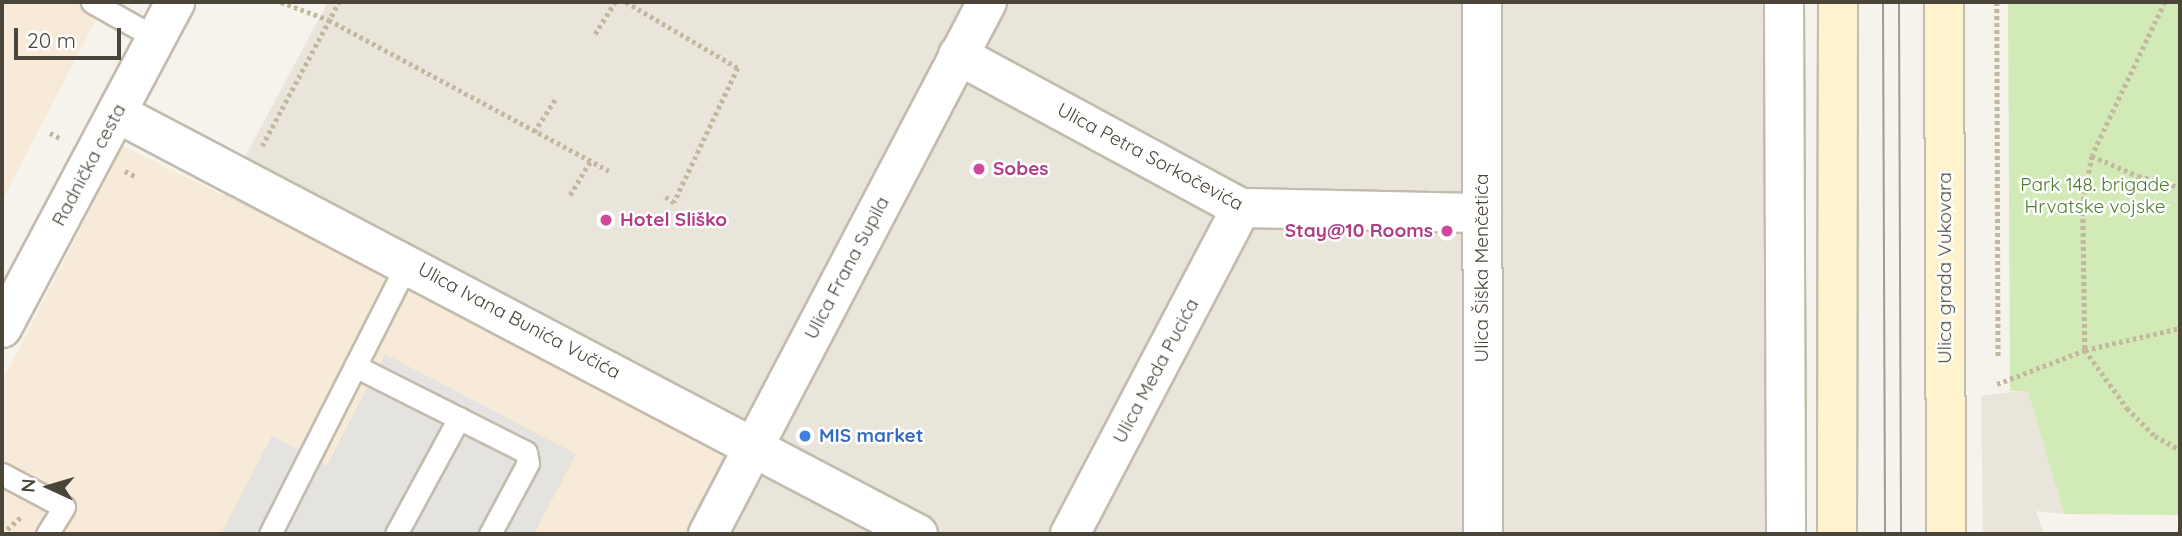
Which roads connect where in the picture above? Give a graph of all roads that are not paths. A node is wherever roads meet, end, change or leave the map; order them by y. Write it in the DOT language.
graph roads {
  1 [pos="92,2"];
  2 [pos="175,2"];
  3 [pos="987,2"];
  4 [pos="1482,2"];
  5 [pos="1784,2"];
  6 [pos="1838,2"];
  7 [pos="1944,2"];
  8 [pos="156,38"];
  9 [pos="958,55"];
  10 [pos="117,113"];
  11 [pos="1241,208"];
  12 [pos="1482,213"];
  13 [pos="408,262"];
  14 [pos="2,328"];
  15 [pos="355,366"];
  16 [pos="459,418"];
  17 [pos="753,447"];
  18 [pos="2,474"];
  19 [pos="47,534"];
  20 [pos="270,534"];
  21 [pos="396,534"];
  22 [pos="489,534"];
  23 [pos="708,534"];
  24 [pos="918,534"];
  25 [pos="1070,534"];
  26 [pos="1483,534"];
  27 [pos="1786,534"];
  28 [pos="1837,534"];
  29 [pos="1946,534"];
  1 -- 8 [label="lane"];
  2 -- 8 [label="street, Radnička cesta"];
  3 -- 9 [label="street, Ulica Frana Supila"];
  4 -- 12 [label="street, Ulica Šiška Menčetića"];
  5 -- 27 [label="street"];
  6 -- 28 [label="main road"];
  7 -- 29 [label="main road, Ulica grada Vukovara"];
  8 -- 10 [label="street, Radnička cesta"];
  9 -- 11 [label="street, Ulica Petra Sorkočevića"];
  9 -- 17 [label="street, Ulica Frana Supila"];
  10 -- 13 [label="street, Ulica Ivana Bunića Vučića"];
  10 -- 14 [label="street, Radnička cesta"];
  11 -- 12 [label="street, Ulica Petra Sorkočevića"];
  11 -- 25 [label="street, Ulica Meda Pucića"];
  12 -- 26 [label="street, Ulica Šiška Menčetića"];
  13 -- 15 [label="lane"];
  13 -- 17 [label="street, Ulica Ivana Bunića Vučića"];
  15 -- 16 [label="lane"];
  15 -- 20 [label="lane"];
  16 -- 21 [label="lane"];
  16 -- 22 [label="lane"];
  17 -- 23 [label="street, Ulica Frana Supila"];
  17 -- 24 [label="street, Ulica Ivana Bunića Vučića"];
  18 -- 19 [label="lane"];
}
